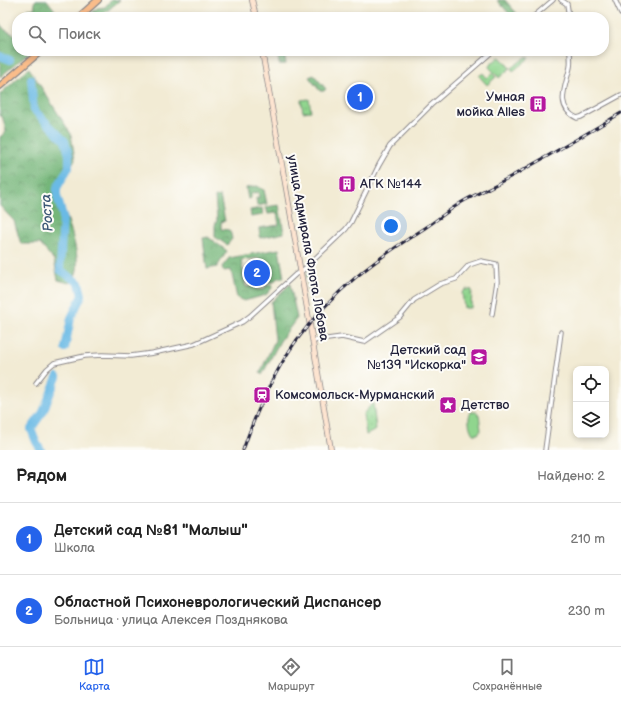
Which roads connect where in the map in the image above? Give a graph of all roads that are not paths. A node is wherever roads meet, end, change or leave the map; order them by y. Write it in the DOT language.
graph roads {
  1 [pos="98,0"];
  2 [pos="252,0"];
  3 [pos="553,0"];
  4 [pos="561,0"];
  5 [pos="615,0"];
  6 [pos="85,12"];
  7 [pos="255,12"];
  8 [pos="539,12"];
  9 [pos="569,12"];
  10 [pos="621,13"];
  11 [pos="34,56"];
  12 [pos="263,56"];
  13 [pos="487,56"];
  14 [pos="570,56"];
  15 [pos="0,86"];
  16 [pos="621,95"];
  17 [pos="301,272"];
  18 [pos="492,314"];
  19 [pos="561,332"];
  20 [pos="313,341"];
  21 [pos="36,382"];
  22 [pos="330,450"];
  23 [pos="545,450"];
  1 -- 6 [label="main road"];
  2 -- 7 [label="street"];
  3 -- 8 [label="street"];
  4 -- 9 [label="street"];
  5 -- 10 [label="street"];
  11 -- 15 [label="main road"];
  12 -- 17 [label="street, улица Адмирала Флота Лобова"];
  13 -- 17 [label="street"];
  14 -- 16 [label="street"];
  17 -- 20 [label="street, улица Адмирала Флота Лобова"];
  17 -- 21 [label="street"];
  18 -- 20 [label="street"];
  19 -- 23 [label="street"];
  20 -- 22 [label="street, улица Адмирала Флота Лобова"];
}
